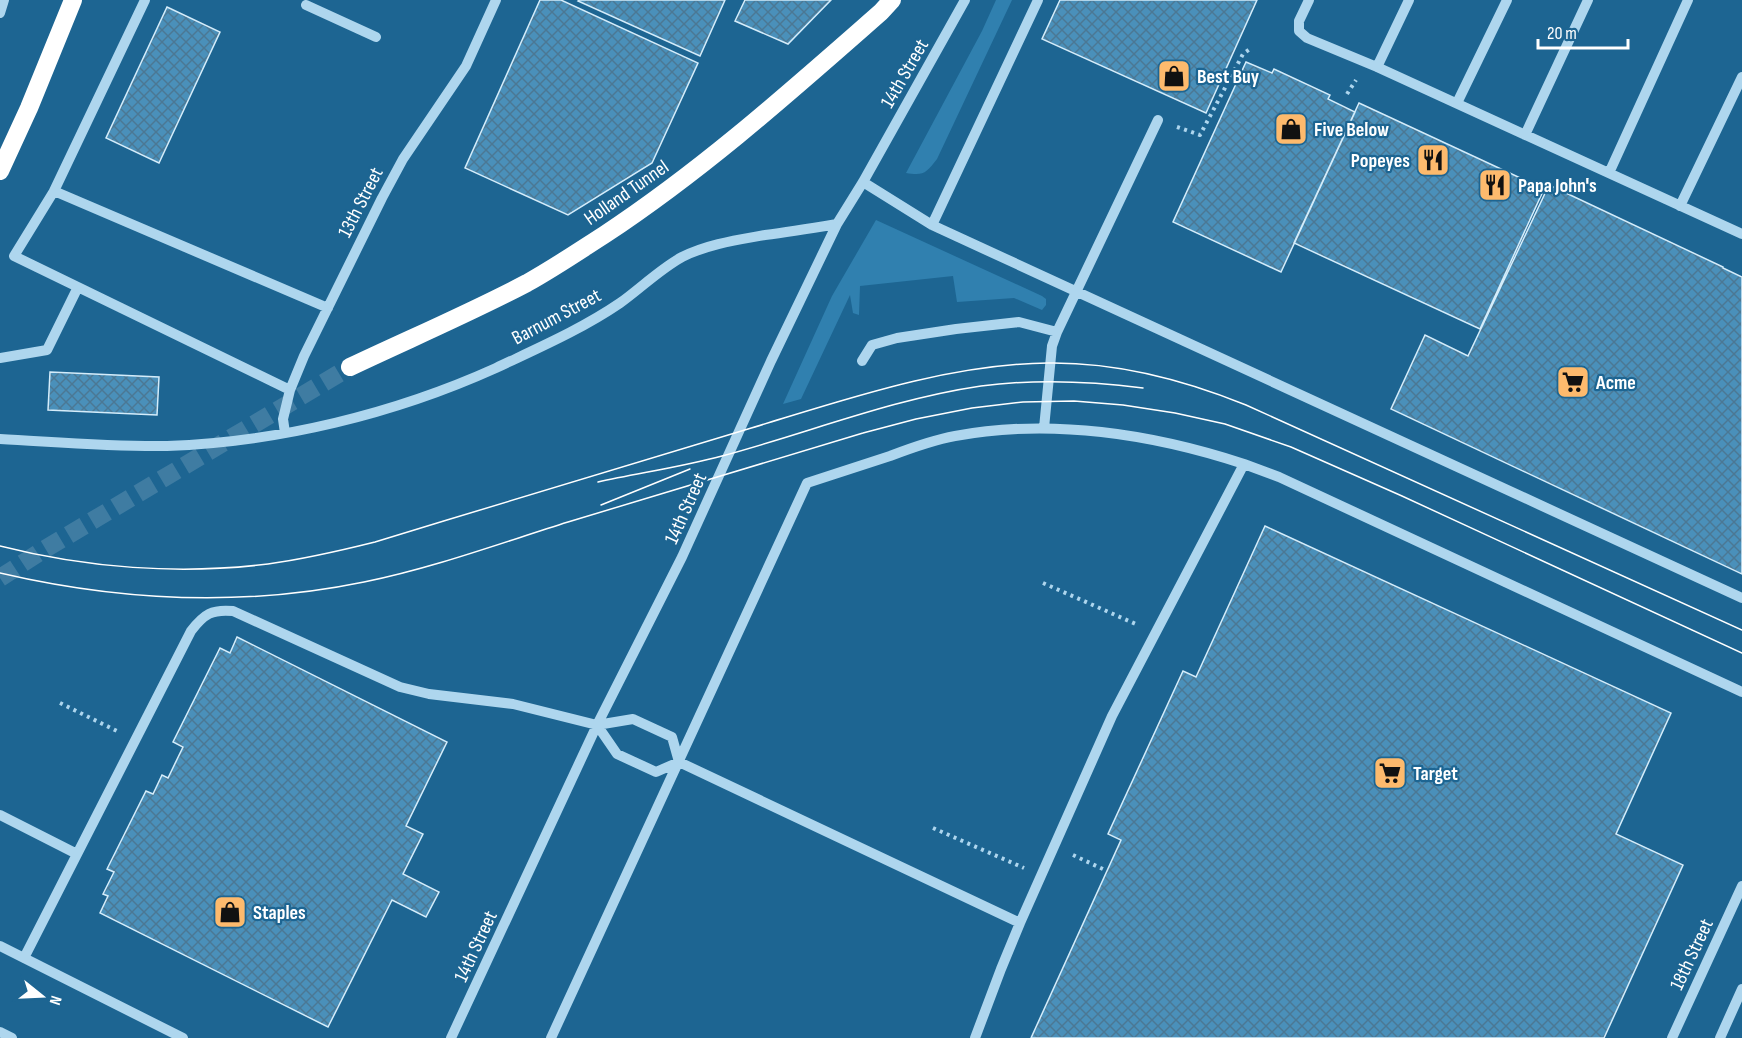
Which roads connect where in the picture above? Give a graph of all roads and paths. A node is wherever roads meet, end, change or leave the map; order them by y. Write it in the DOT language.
graph roads {
  1 [pos="4,0"];
  2 [pos="71,0"];
  3 [pos="145,0"];
  4 [pos="496,0"];
  5 [pos="892,0"];
  6 [pos="965,0"];
  7 [pos="1038,0"];
  8 [pos="1308,0"];
  9 [pos="1408,0"];
  10 [pos="1507,0"];
  11 [pos="1588,0"];
  12 [pos="1688,0"];
  13 [pos="306,5"];
  14 [pos="0,13"];
  15 [pos="376,37"];
  16 [pos="1250,49"];
  17 [pos="1377,67"];
  18 [pos="1742,77"];
  19 [pos="1457,103"];
  20 [pos="1158,120"];
  21 [pos="1525,135"];
  22 [pos="0,171"];
  23 [pos="1609,173"];
  24 [pos="863,182"];
  25 [pos="54,191"];
  26 [pos="1680,206"];
  27 [pos="837,224"];
  28 [pos="932,225"];
  29 [pos="1742,234"];
  30 [pos="78,287"];
  31 [pos="1075,292"];
  32 [pos="328,308"];
  33 [pos="1056,332"];
  34 [pos="0,358"];
  35 [pos="862,361"];
  36 [pos="350,367"];
  37 [pos="290,390"];
  38 [pos="1044,428"];
  39 [pos="285,433"];
  40 [pos="0,439"];
  41 [pos="1244,464"];
  42 [pos="1043,583"];
  43 [pos="1742,598"];
  44 [pos="1155,632"];
  45 [pos="1742,692"];
  46 [pos="60,703"];
  47 [pos="597,725"];
  48 [pos="120,733"];
  49 [pos="679,762"];
  50 [pos="0,815"];
  51 [pos="933,828"];
  52 [pos="1054,846"];
  53 [pos="77,854"];
  54 [pos="1107,871"];
  55 [pos="1041,875"];
  56 [pos="1742,886"];
  57 [pos="1020,922"];
  58 [pos="0,946"];
  59 [pos="24,958"];
  60 [pos="1742,989"];
  61 [pos="0,1032"];
  62 [pos="12,1038"];
  63 [pos="183,1038"];
  64 [pos="452,1038"];
  65 [pos="551,1038"];
  66 [pos="975,1038"];
  67 [pos="1672,1038"];
  68 [pos="1720,1038"];
  1 -- 14 [label="street"];
  2 -- 22 [label="highway"];
  3 -- 25 [label="street"];
  4 -- 32 [label="street, 13th Street"];
  5 -- 36 [label="highway, Holland Tunnel"];
  6 -- 24 [label="street, 14th Street"];
  7 -- 28 [label="street"];
  8 -- 17 [label="street"];
  9 -- 17 [label="street"];
  10 -- 19 [label="street"];
  11 -- 21 [label="street"];
  12 -- 23 [label="street"];
  13 -- 15 [label="street"];
  16 -- 20 [label="path"];
  17 -- 19 [label="street"];
  18 -- 26 [label="street"];
  19 -- 21 [label="street"];
  20 -- 31 [label="street"];
  21 -- 23 [label="street"];
  23 -- 26 [label="street"];
  24 -- 27 [label="street, 14th Street"];
  24 -- 28 [label="street"];
  25 -- 30 [label="street"];
  25 -- 32 [label="street"];
  26 -- 29 [label="street"];
  27 -- 39 [label="street, Barnum Street"];
  27 -- 47 [label="street, 14th Street"];
  28 -- 31 [label="street"];
  30 -- 34 [label="street"];
  30 -- 37 [label="street"];
  31 -- 33 [label="street"];
  31 -- 43 [label="street"];
  32 -- 37 [label="street, 13th Street"];
  33 -- 35 [label="street"];
  33 -- 38 [label="street"];
  37 -- 39 [label="street, 13th Street"];
  38 -- 41 [label="street"];
  38 -- 49 [label="street"];
  39 -- 40 [label="street, Barnum Street"];
  41 -- 44 [label="street"];
  41 -- 45 [label="street"];
  42 -- 44 [label="path"];
  44 -- 52 [label="street"];
  46 -- 48 [label="path"];
  47 -- 49 [label="street"];
  47 -- 49 [label="street"];
  47 -- 53 [label="street"];
  47 -- 64 [label="street, 14th Street"];
  49 -- 57 [label="street"];
  49 -- 65 [label="street"];
  50 -- 53 [label="street"];
  51 -- 55 [label="path"];
  52 -- 54 [label="path"];
  52 -- 55 [label="street"];
  53 -- 59 [label="street"];
  55 -- 57 [label="street"];
  56 -- 67 [label="street, 18th Street"];
  57 -- 66 [label="street"];
  58 -- 59 [label="street"];
  59 -- 63 [label="street"];
  60 -- 68 [label="street"];
  61 -- 62 [label="street"];
}
